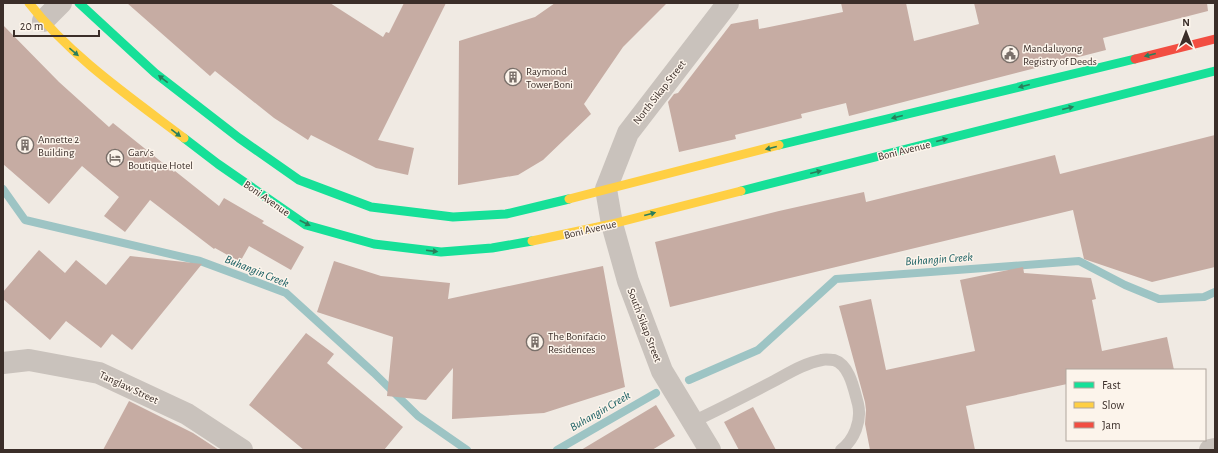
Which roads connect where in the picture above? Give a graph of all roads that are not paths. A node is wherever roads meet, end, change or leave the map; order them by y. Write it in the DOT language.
graph roads {
  1 [pos="29,3"];
  2 [pos="62,3"];
  3 [pos="78,3"];
  4 [pos="728,3"];
  5 [pos="43,21"];
  6 [pos="1215,39"];
  7 [pos="1215,71"];
  8 [pos="606,189"];
  9 [pos="612,224"];
  10 [pos="3,362"];
  11 [pos="692,422"];
  12 [pos="1215,449"];
  13 [pos="242,450"];
  14 [pos="710,450"];
  15 [pos="841,450"];
  16 [pos="1210,450"];
  1 -- 5 [label="main road, Boni Avenue"];
  2 -- 5 [label="street"];
  8 -- 3 [label="main road, one-way"];
  4 -- 8 [label="street, North Sikap Street"];
  5 -- 9 [label="main road, Boni Avenue, one-way"];
  6 -- 8 [label="main road, one-way"];
  9 -- 7 [label="main road, Boni Avenue, one-way"];
  8 -- 9 [label="street, South Sikap Street"];
  9 -- 11 [label="street, South Sikap Street"];
  10 -- 13 [label="street, Tanglaw Street"];
  11 -- 14 [label="street, South Sikap Street"];
  11 -- 15 [label="lane"];
  12 -- 16 [label="street"];
}
